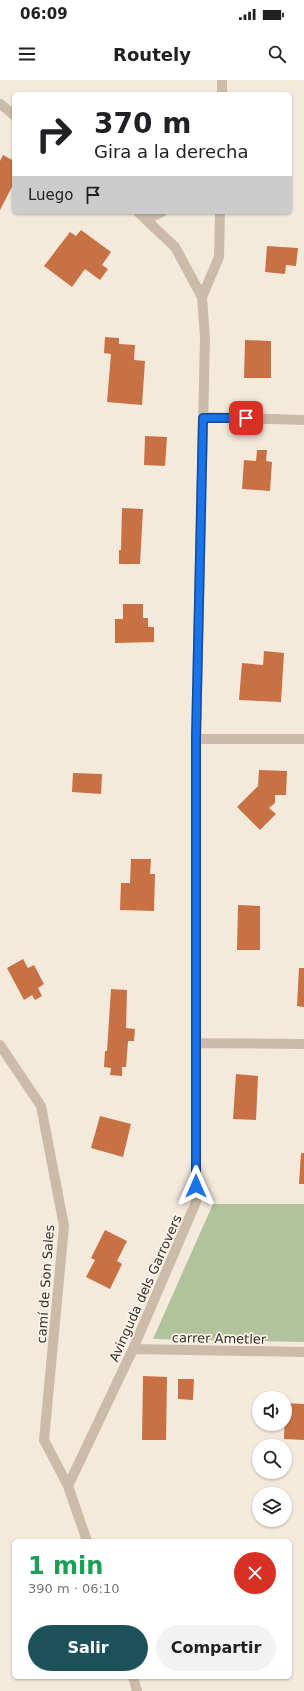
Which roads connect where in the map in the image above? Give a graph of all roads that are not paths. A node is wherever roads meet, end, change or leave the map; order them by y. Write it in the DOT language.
graph roads {
  1 [pos="222,80"];
  2 [pos="222,92"];
  3 [pos="0,104"];
  4 [pos="12,113"];
  5 [pos="141,214"];
  6 [pos="158,214"];
  7 [pos="220,214"];
  8 [pos="147,219"];
  9 [pos="202,297"];
  10 [pos="203,418"];
  11 [pos="304,420"];
  12 [pos="196,739"];
  13 [pos="304,739"];
  14 [pos="196,1043"];
  15 [pos="304,1044"];
  16 [pos="0,1045"];
  17 [pos="133,1349"];
  18 [pos="304,1352"];
  19 [pos="68,1486"];
  20 [pos="86,1539"];
  21 [pos="134,1679"];
  22 [pos="137,1691"];
  1 -- 2 [label="street"];
  3 -- 4 [label="street"];
  5 -- 8 [label="street"];
  6 -- 8 [label="street"];
  7 -- 9 [label="street"];
  8 -- 9 [label="street"];
  9 -- 10 [label="street, Avinguda dels Garrovers"];
  10 -- 11 [label="street"];
  10 -- 12 [label="street, Avinguda dels Garrovers"];
  12 -- 13 [label="street"];
  12 -- 14 [label="street, Avinguda dels Garrovers"];
  14 -- 15 [label="street"];
  14 -- 17 [label="street, Avinguda dels Garrovers"];
  16 -- 19 [label="street, camí de Son Sales"];
  17 -- 18 [label="street, carrer Ametler"];
  17 -- 19 [label="street, Avinguda dels Garrovers"];
  19 -- 20 [label="street, camí de Son Sales"];
  21 -- 22 [label="street"];
}
